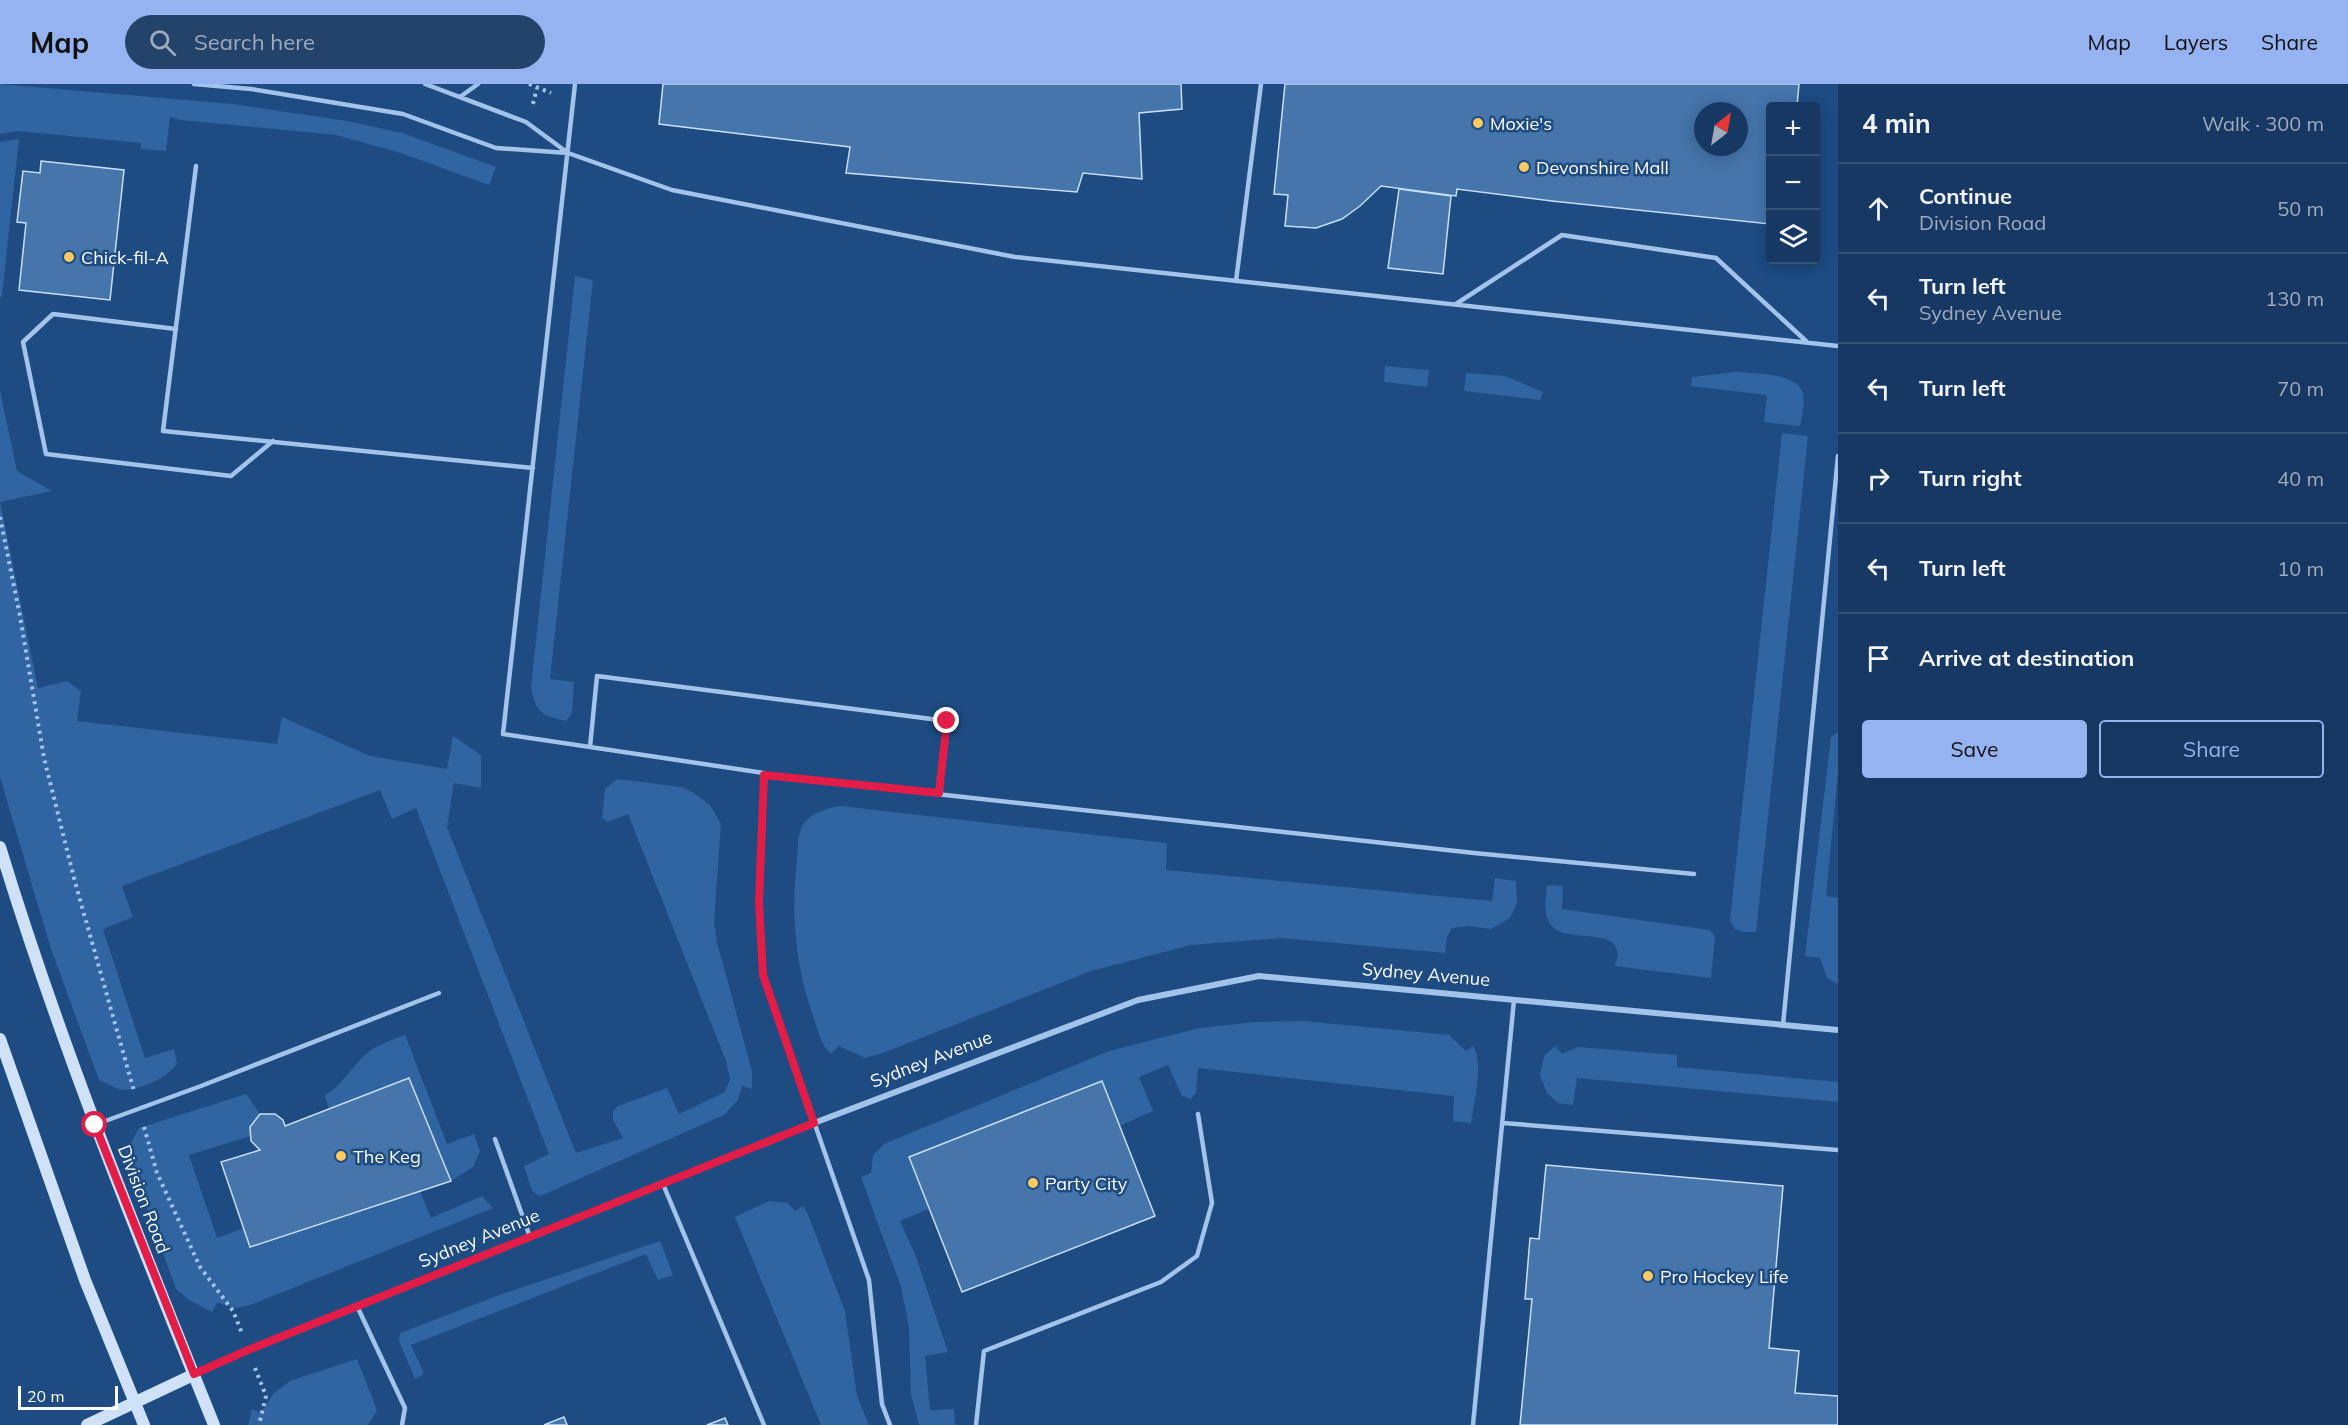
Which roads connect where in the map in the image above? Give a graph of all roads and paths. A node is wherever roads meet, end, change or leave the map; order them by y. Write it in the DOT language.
graph roads {
  1 [pos="194,84"];
  2 [pos="425,84"];
  3 [pos="478,84"];
  4 [pos="529,84"];
  5 [pos="575,84"];
  6 [pos="1261,84"];
  7 [pos="537,87"];
  8 [pos="551,93"];
  9 [pos="460,97"];
  10 [pos="532,106"];
  11 [pos="568,153"];
  12 [pos="196,166"];
  13 [pos="1236,281"];
  14 [pos="1456,304"];
  15 [pos="176,329"];
  16 [pos="1807,342"];
  17 [pos="1838,346"];
  18 [pos="273,441"];
  19 [pos="1838,456"];
  20 [pos="533,468"];
  21 [pos="0,517"];
  22 [pos="590,747"];
  23 [pos="764,775"];
  24 [pos="939,793"];
  25 [pos="0,847"];
  26 [pos="1694,874"];
  27 [pos="439,993"];
  28 [pos="1515,1000"];
  29 [pos="1783,1025"];
  30 [pos="1838,1030"];
  31 [pos="0,1039"];
  32 [pos="133,1087"];
  33 [pos="1198,1114"];
  34 [pos="1503,1122"];
  35 [pos="814,1123"];
  36 [pos="95,1125"];
  37 [pos="144,1128"];
  38 [pos="495,1139"];
  39 [pos="1838,1150"];
  40 [pos="663,1184"];
  41 [pos="530,1237"];
  42 [pos="357,1306"];
  43 [pos="233,1311"];
  44 [pos="194,1374"];
  45 [pos="266,1396"];
  46 [pos="134,1403"];
  47 [pos="87,1425"];
  48 [pos="144,1425"];
  49 [pos="214,1425"];
  50 [pos="259,1425"];
  51 [pos="402,1425"];
  52 [pos="764,1425"];
  53 [pos="890,1425"];
  54 [pos="976,1425"];
  55 [pos="1473,1425"];
  1 -- 11 [label="lane"];
  2 -- 9 [label="lane"];
  3 -- 9 [label="lane"];
  4 -- 7 [label="path"];
  5 -- 11 [label="lane"];
  6 -- 13 [label="lane"];
  7 -- 8 [label="path"];
  7 -- 10 [label="path"];
  9 -- 11 [label="lane"];
  11 -- 13 [label="lane"];
  11 -- 20 [label="lane"];
  12 -- 15 [label="lane"];
  13 -- 14 [label="lane"];
  14 -- 16 [label="lane"];
  14 -- 16 [label="lane"];
  15 -- 18 [label="lane"];
  15 -- 18 [label="lane"];
  16 -- 17 [label="lane"];
  18 -- 20 [label="lane"];
  19 -- 29 [label="lane"];
  20 -- 22 [label="lane"];
  21 -- 32 [label="path"];
  22 -- 23 [label="lane"];
  22 -- 24 [label="lane"];
  23 -- 24 [label="lane"];
  23 -- 35 [label="lane"];
  24 -- 26 [label="lane"];
  25 -- 36 [label="main road, Division Road"];
  27 -- 36 [label="lane"];
  28 -- 29 [label="street, Sydney Avenue"];
  28 -- 34 [label="lane"];
  28 -- 35 [label="street, Sydney Avenue"];
  29 -- 30 [label="street, Sydney Avenue"];
  31 -- 46 [label="main road"];
  33 -- 54 [label="lane"];
  34 -- 39 [label="lane"];
  34 -- 55 [label="lane"];
  35 -- 40 [label="street, Sydney Avenue"];
  35 -- 53 [label="lane"];
  36 -- 44 [label="main road, Division Road"];
  37 -- 43 [label="path"];
  38 -- 41 [label="lane"];
  40 -- 41 [label="street, Sydney Avenue"];
  40 -- 52 [label="lane"];
  41 -- 42 [label="street, Sydney Avenue"];
  42 -- 44 [label="street, Sydney Avenue"];
  42 -- 51 [label="lane"];
  44 -- 46 [label="main road, Sydney Avenue"];
  44 -- 49 [label="main road, Division Road"];
  45 -- 50 [label="path"];
  46 -- 47 [label="main road, Sydney Avenue"];
  46 -- 48 [label="main road"];
}
